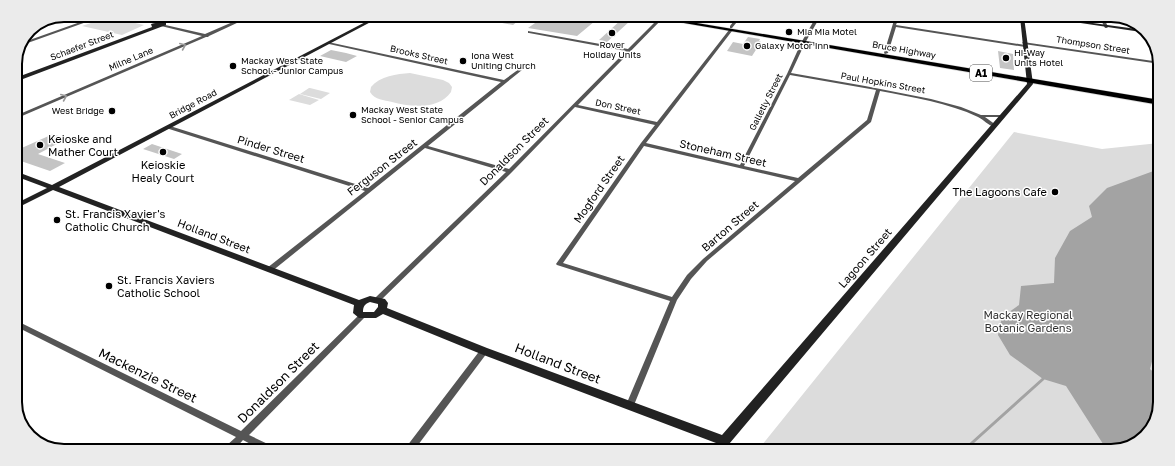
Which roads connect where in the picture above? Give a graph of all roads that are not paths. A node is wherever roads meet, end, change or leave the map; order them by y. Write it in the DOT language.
graph roads {
  1 [pos="84,22"];
  2 [pos="144,22"];
  3 [pos="166,22"];
  4 [pos="239,22"];
  5 [pos="369,22"];
  6 [pos="657,22"];
  7 [pos="690,22"];
  8 [pos="735,22"];
  9 [pos="815,22"];
  10 [pos="896,22"];
  11 [pos="1023,22"];
  12 [pos="1070,22"];
  13 [pos="1104,22"];
  14 [pos="162,24"];
  15 [pos="155,25"];
  16 [pos="895,26"];
  17 [pos="1106,27"];
  18 [pos="730,29"];
  19 [pos="1135,31"];
  20 [pos="529,32"];
  21 [pos="207,36"];
  22 [pos="804,41"];
  23 [pos="28,42"];
  24 [pos="329,43"];
  25 [pos="1025,44"];
  26 [pos="629,50"];
  27 [pos="886,53"];
  28 [pos="1153,62"];
  29 [pos="526,65"];
  30 [pos="789,74"];
  31 [pos="22,77"];
  32 [pos="1030,79"];
  33 [pos="505,82"];
  34 [pos="878,90"];
  35 [pos="1153,97"];
  36 [pos="1153,102"];
  37 [pos="575,106"];
  38 [pos="972,113"];
  39 [pos="22,115"];
  40 [pos="1001,116"];
  41 [pos="658,124"];
  42 [pos="994,126"];
  43 [pos="168,127"];
  44 [pos="643,144"];
  45 [pos="424,146"];
  46 [pos="741,167"];
  47 [pos="510,170"];
  48 [pos="22,176"];
  49 [pos="798,180"];
  50 [pos="53,187"];
  51 [pos="369,190"];
  52 [pos="22,203"];
  53 [pos="269,270"];
  54 [pos="378,299"];
  55 [pos="674,300"];
  56 [pos="360,304"];
  57 [pos="382,310"];
  58 [pos="362,316"];
  59 [pos="22,326"];
  60 [pos="484,351"];
  61 [pos="630,406"];
  62 [pos="243,435"];
  63 [pos="724,441"];
  64 [pos="234,444"];
  65 [pos="260,444"];
  66 [pos="414,444"];
  67 [pos="722,444"];
  1 -- 23 [label="street"];
  2 -- 15 [label="street"];
  3 -- 14 [label="street, Schaefer Street"];
  4 -- 21 [label="street, Milne Lane"];
  5 -- 24 [label="street, Bridge Road"];
  6 -- 26 [label="street, Donaldson Street"];
  7 -- 18 [label="highway, Bruce Highway / A1"];
  8 -- 18 [label="street, Mogford Street"];
  9 -- 22 [label="street, Galletly Street"];
  10 -- 16 [label="street"];
  11 -- 25 [label="street"];
  12 -- 17 [label="street"];
  13 -- 17 [label="street"];
  14 -- 15 [label="street, Schaefer Street"];
  14 -- 21 [label="street"];
  15 -- 31 [label="street, Schaefer Street"];
  16 -- 25 [label="street, Thompson Street"];
  16 -- 27 [label="street"];
  17 -- 19 [label="street"];
  18 -- 22 [label="highway, Bruce Highway / A1"];
  18 -- 41 [label="street, Mogford Street"];
  20 -- 26 [label="street"];
  39 -- 21 [label="street, Milne Lane, one-way"];
  22 -- 27 [label="highway, Bruce Highway / A1"];
  22 -- 30 [label="street, Galletly Street"];
  22 -- 32 [label="highway, Bruce Highway / A1"];
  24 -- 33 [label="street, Brooks Street"];
  24 -- 43 [label="street, Bridge Road"];
  25 -- 28 [label="street, Thompson Street"];
  25 -- 32 [label="street"];
  26 -- 37 [label="street, Donaldson Street"];
  27 -- 32 [label="highway, Bruce Highway / A1"];
  29 -- 33 [label="street, Ferguson Street"];
  30 -- 34 [label="street, Paul Hopkins Street"];
  30 -- 46 [label="street, Galletly Street"];
  32 -- 35 [label="highway, Bruce Highway / A1"];
  32 -- 36 [label="highway, Bruce Highway / A1"];
  32 -- 40 [label="street, Lagoon Street"];
  33 -- 45 [label="street, Ferguson Street"];
  34 -- 38 [label="street, Paul Hopkins Street"];
  34 -- 49 [label="street, Barton Street"];
  37 -- 41 [label="street, Don Street"];
  37 -- 47 [label="street, Donaldson Street"];
  38 -- 40 [label="street, Paul Hopkins Street"];
  38 -- 42 [label="street, Paul Hopkins Street"];
  40 -- 42 [label="street, Lagoon Street"];
  41 -- 44 [label="street, Mogford Street"];
  42 -- 63 [label="street, Lagoon Street"];
  43 -- 50 [label="street, Bridge Road"];
  43 -- 51 [label="street, Pinder Street"];
  44 -- 46 [label="street, Stoneham Street"];
  44 -- 55 [label="street, Mogford Street"];
  45 -- 47 [label="street"];
  45 -- 51 [label="street, Ferguson Street"];
  46 -- 49 [label="street, Stoneham Street"];
  47 -- 54 [label="street, Donaldson Street"];
  48 -- 50 [label="street, Holland Street"];
  49 -- 55 [label="street, Barton Street"];
  50 -- 52 [label="street, Bridge Road"];
  50 -- 53 [label="street, Holland Street"];
  51 -- 53 [label="street, Ferguson Street"];
  53 -- 56 [label="street, Holland Street"];
  54 -- 56 [label="street"];
  54 -- 57 [label="street"];
  55 -- 61 [label="street, Barton Street"];
  56 -- 58 [label="street"];
  57 -- 58 [label="street"];
  57 -- 60 [label="street, Holland Street"];
  58 -- 62 [label="street, Donaldson Street"];
  59 -- 62 [label="street, Mackenzie Street"];
  60 -- 61 [label="street, Holland Street"];
  60 -- 66 [label="street"];
  61 -- 63 [label="street, Holland Street"];
  62 -- 64 [label="street, Donaldson Street"];
  62 -- 65 [label="street, Mackenzie Street"];
  63 -- 67 [label="street, Lagoon Street"];
}
